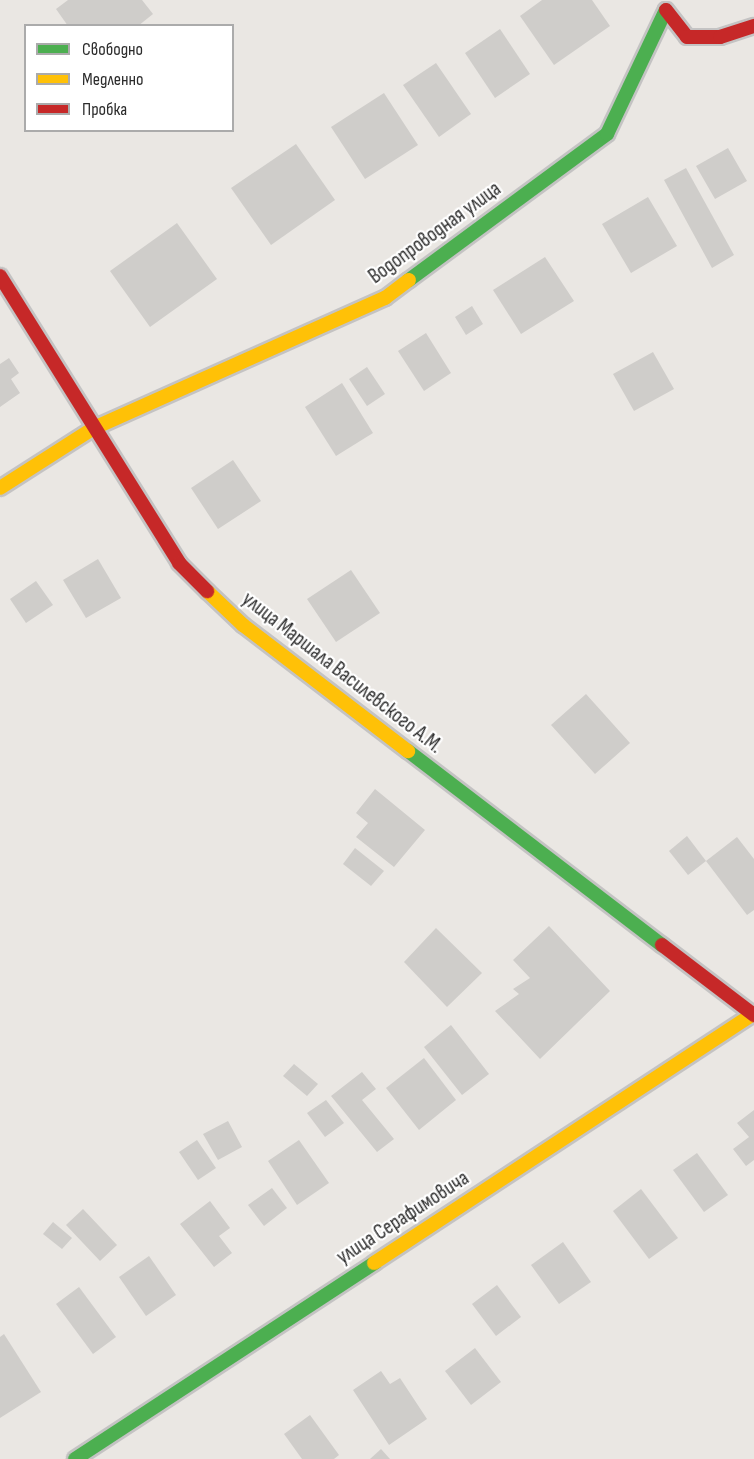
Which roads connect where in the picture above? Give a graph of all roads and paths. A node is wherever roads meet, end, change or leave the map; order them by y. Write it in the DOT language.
graph roads {
  1 [pos="754,26"];
  2 [pos="0,276"];
  3 [pos="94,428"];
  4 [pos="0,488"];
  5 [pos="754,1014"];
  6 [pos="75,1459"];
  1 -- 3 [label="street, Водопроводная улица"];
  2 -- 3 [label="street, улица Маршала Василевского А.М."];
  3 -- 4 [label="street, Водопроводная улица"];
  3 -- 5 [label="street, улица Маршала Василевского А.М."];
  5 -- 6 [label="street, улица Серафимовича"];
}
